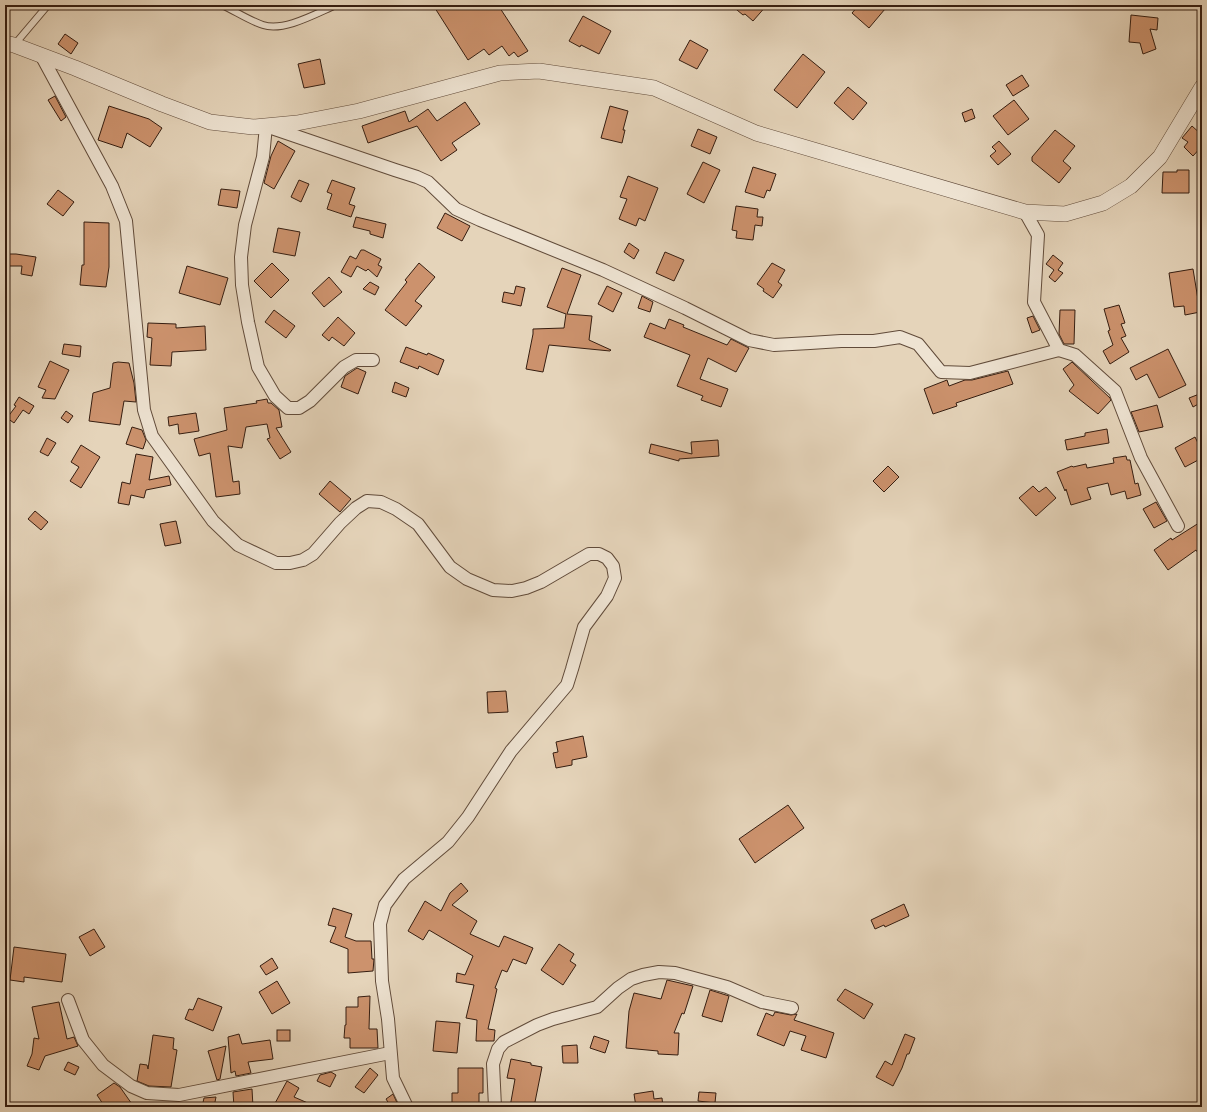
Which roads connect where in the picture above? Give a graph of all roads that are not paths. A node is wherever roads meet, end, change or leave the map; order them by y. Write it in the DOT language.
graph roads {
  1 [pos="48,5"];
  2 [pos="222,5"];
  3 [pos="336,5"];
  4 [pos="9,44"];
  5 [pos="41,55"];
  6 [pos="1202,87"];
  7 [pos="266,126"];
  8 [pos="1025,212"];
  9 [pos="1059,350"];
  10 [pos="373,360"];
  11 [pos="1178,526"];
  12 [pos="68,1000"];
  13 [pos="792,1008"];
  14 [pos="390,1053"];
  15 [pos="407,1107"];
  16 [pos="495,1107"];
  1 -- 4 [label="lane"];
  2 -- 3 [label="lane"];
  4 -- 5 [label="street"];
  5 -- 7 [label="street"];
  5 -- 14 [label="street"];
  6 -- 8 [label="street"];
  7 -- 8 [label="street"];
  7 -- 9 [label="street"];
  7 -- 10 [label="street"];
  8 -- 9 [label="street"];
  9 -- 11 [label="street"];
  12 -- 14 [label="street"];
  13 -- 16 [label="street"];
  14 -- 15 [label="street"];
}
